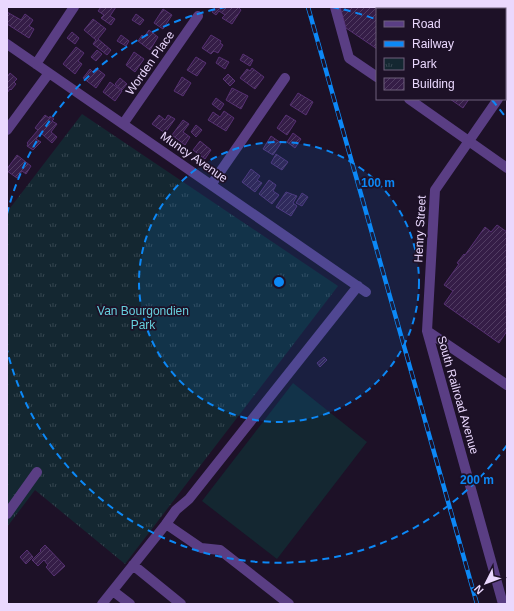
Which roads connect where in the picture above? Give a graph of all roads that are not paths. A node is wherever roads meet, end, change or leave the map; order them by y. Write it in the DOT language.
graph roads {
  1 [pos="74,7"];
  2 [pos="335,7"];
  3 [pos="198,16"];
  4 [pos="7,44"];
  5 [pos="36,64"];
  6 [pos="48,73"];
  7 [pos="376,76"];
  8 [pos="285,78"];
  9 [pos="410,100"];
  10 [pos="497,100"];
  11 [pos="123,124"];
  12 [pos="7,130"];
  13 [pos="469,141"];
  14 [pos="507,168"];
  15 [pos="211,185"];
  16 [pos="427,332"];
  17 [pos="507,385"];
  18 [pos="37,472"];
  19 [pos="7,514"];
  20 [pos="166,524"];
  21 [pos="133,565"];
  22 [pos="113,590"];
  23 [pos="102,604"];
  24 [pos="130,604"];
  25 [pos="181,604"];
  26 [pos="289,604"];
  27 [pos="503,604"];
  1 -- 5 [label="street"];
  2 -- 7 [label="street"];
  3 -- 11 [label="street, Worden Place"];
  4 -- 5 [label="street, Muncy Avenue"];
  5 -- 6 [label="street, Muncy Avenue"];
  6 -- 11 [label="street, Muncy Avenue"];
  6 -- 12 [label="street"];
  8 -- 15 [label="street"];
  9 -- 13 [label="street"];
  10 -- 13 [label="street, Henry Street"];
  11 -- 15 [label="street, Muncy Avenue"];
  13 -- 14 [label="street"];
  13 -- 16 [label="street, Henry Street"];
  15 -- 20 [label="street, Muncy Avenue"];
  16 -- 17 [label="street"];
  16 -- 27 [label="street, South Railroad Avenue"];
  18 -- 19 [label="street"];
  20 -- 21 [label="street"];
  20 -- 26 [label="street"];
  21 -- 22 [label="street"];
  21 -- 25 [label="street"];
  22 -- 23 [label="street"];
  22 -- 24 [label="street"];
}
